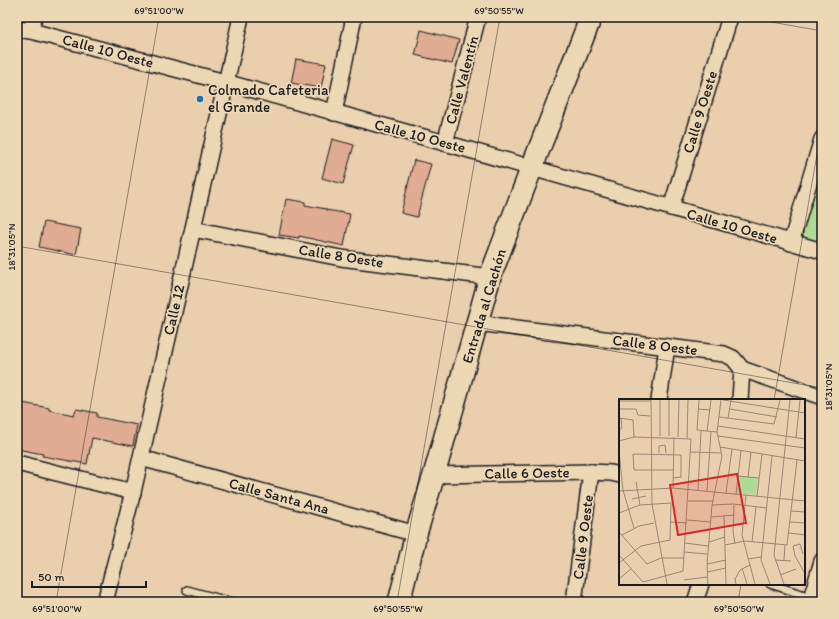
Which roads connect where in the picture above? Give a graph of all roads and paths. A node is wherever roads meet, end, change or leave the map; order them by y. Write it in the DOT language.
graph roads {
  1 [pos="241,17"];
  2 [pos="354,17"];
  3 [pos="478,17"];
  4 [pos="591,17"];
  5 [pos="730,17"];
  6 [pos="27,26"];
  7 [pos="225,82"];
  8 [pos="334,113"];
  9 [pos="822,139"];
  10 [pos="445,142"];
  11 [pos="532,167"];
  12 [pos="671,208"];
  13 [pos="193,229"];
  14 [pos="791,243"];
  15 [pos="822,251"];
  16 [pos="490,277"];
  17 [pos="477,323"];
  18 [pos="667,347"];
  19 [pos="742,369"];
  20 [pos="822,397"];
  21 [pos="659,399"];
  22 [pos="740,399"];
  23 [pos="141,458"];
  24 [pos="17,463"];
  25 [pos="591,472"];
  26 [pos="434,475"];
  27 [pos="619,475"];
  28 [pos="133,492"];
  29 [pos="416,534"];
  30 [pos="822,561"];
  31 [pos="701,585"];
  32 [pos="773,585"];
  33 [pos="187,590"];
  34 [pos="811,599"];
  35 [pos="105,602"];
  36 [pos="232,602"];
  37 [pos="400,602"];
  38 [pos="574,602"];
  39 [pos="695,602"];
  1 -- 7 [label="street, Calle 12"];
  2 -- 8 [label="street"];
  3 -- 10 [label="street, Calle Valentín"];
  4 -- 11 [label="street, Entrada al Cachón"];
  5 -- 12 [label="street, Calle 9 Oeste"];
  6 -- 7 [label="street, Calle 10 Oeste"];
  7 -- 8 [label="street, Calle 10 Oeste"];
  7 -- 13 [label="street, Calle 12"];
  8 -- 10 [label="street, Calle 10 Oeste"];
  9 -- 14 [label="street"];
  10 -- 11 [label="street, Calle 10 Oeste"];
  11 -- 12 [label="street, Calle 10 Oeste"];
  11 -- 16 [label="street, Entrada al Cachón"];
  12 -- 14 [label="street, Calle 10 Oeste"];
  13 -- 16 [label="street, Calle 8 Oeste"];
  13 -- 23 [label="street, Calle 12"];
  14 -- 15 [label="street, Calle 10 Oeste"];
  16 -- 17 [label="street, Entrada al Cachón"];
  17 -- 18 [label="street, Calle 8 Oeste"];
  17 -- 26 [label="street, Entrada al Cachón"];
  18 -- 19 [label="street, Calle 8 Oeste"];
  18 -- 21 [label="street"];
  19 -- 20 [label="street, Calle 8 Oeste"];
  19 -- 22 [label="street"];
  23 -- 28 [label="street, Calle 12"];
  23 -- 29 [label="street, Calle Santa Ana"];
  24 -- 28 [label="street"];
  25 -- 26 [label="street, Calle 6 Oeste"];
  25 -- 27 [label="street, Calle 6 Oeste"];
  25 -- 38 [label="street, Calle 9 Oeste"];
  26 -- 29 [label="street, Entrada al Cachón"];
  28 -- 35 [label="street, Calle 12"];
  29 -- 37 [label="street, Entrada al Cachón"];
  30 -- 34 [label="street"];
  31 -- 39 [label="street"];
  32 -- 34 [label="lane"];
  33 -- 36 [label="lane"];
}
